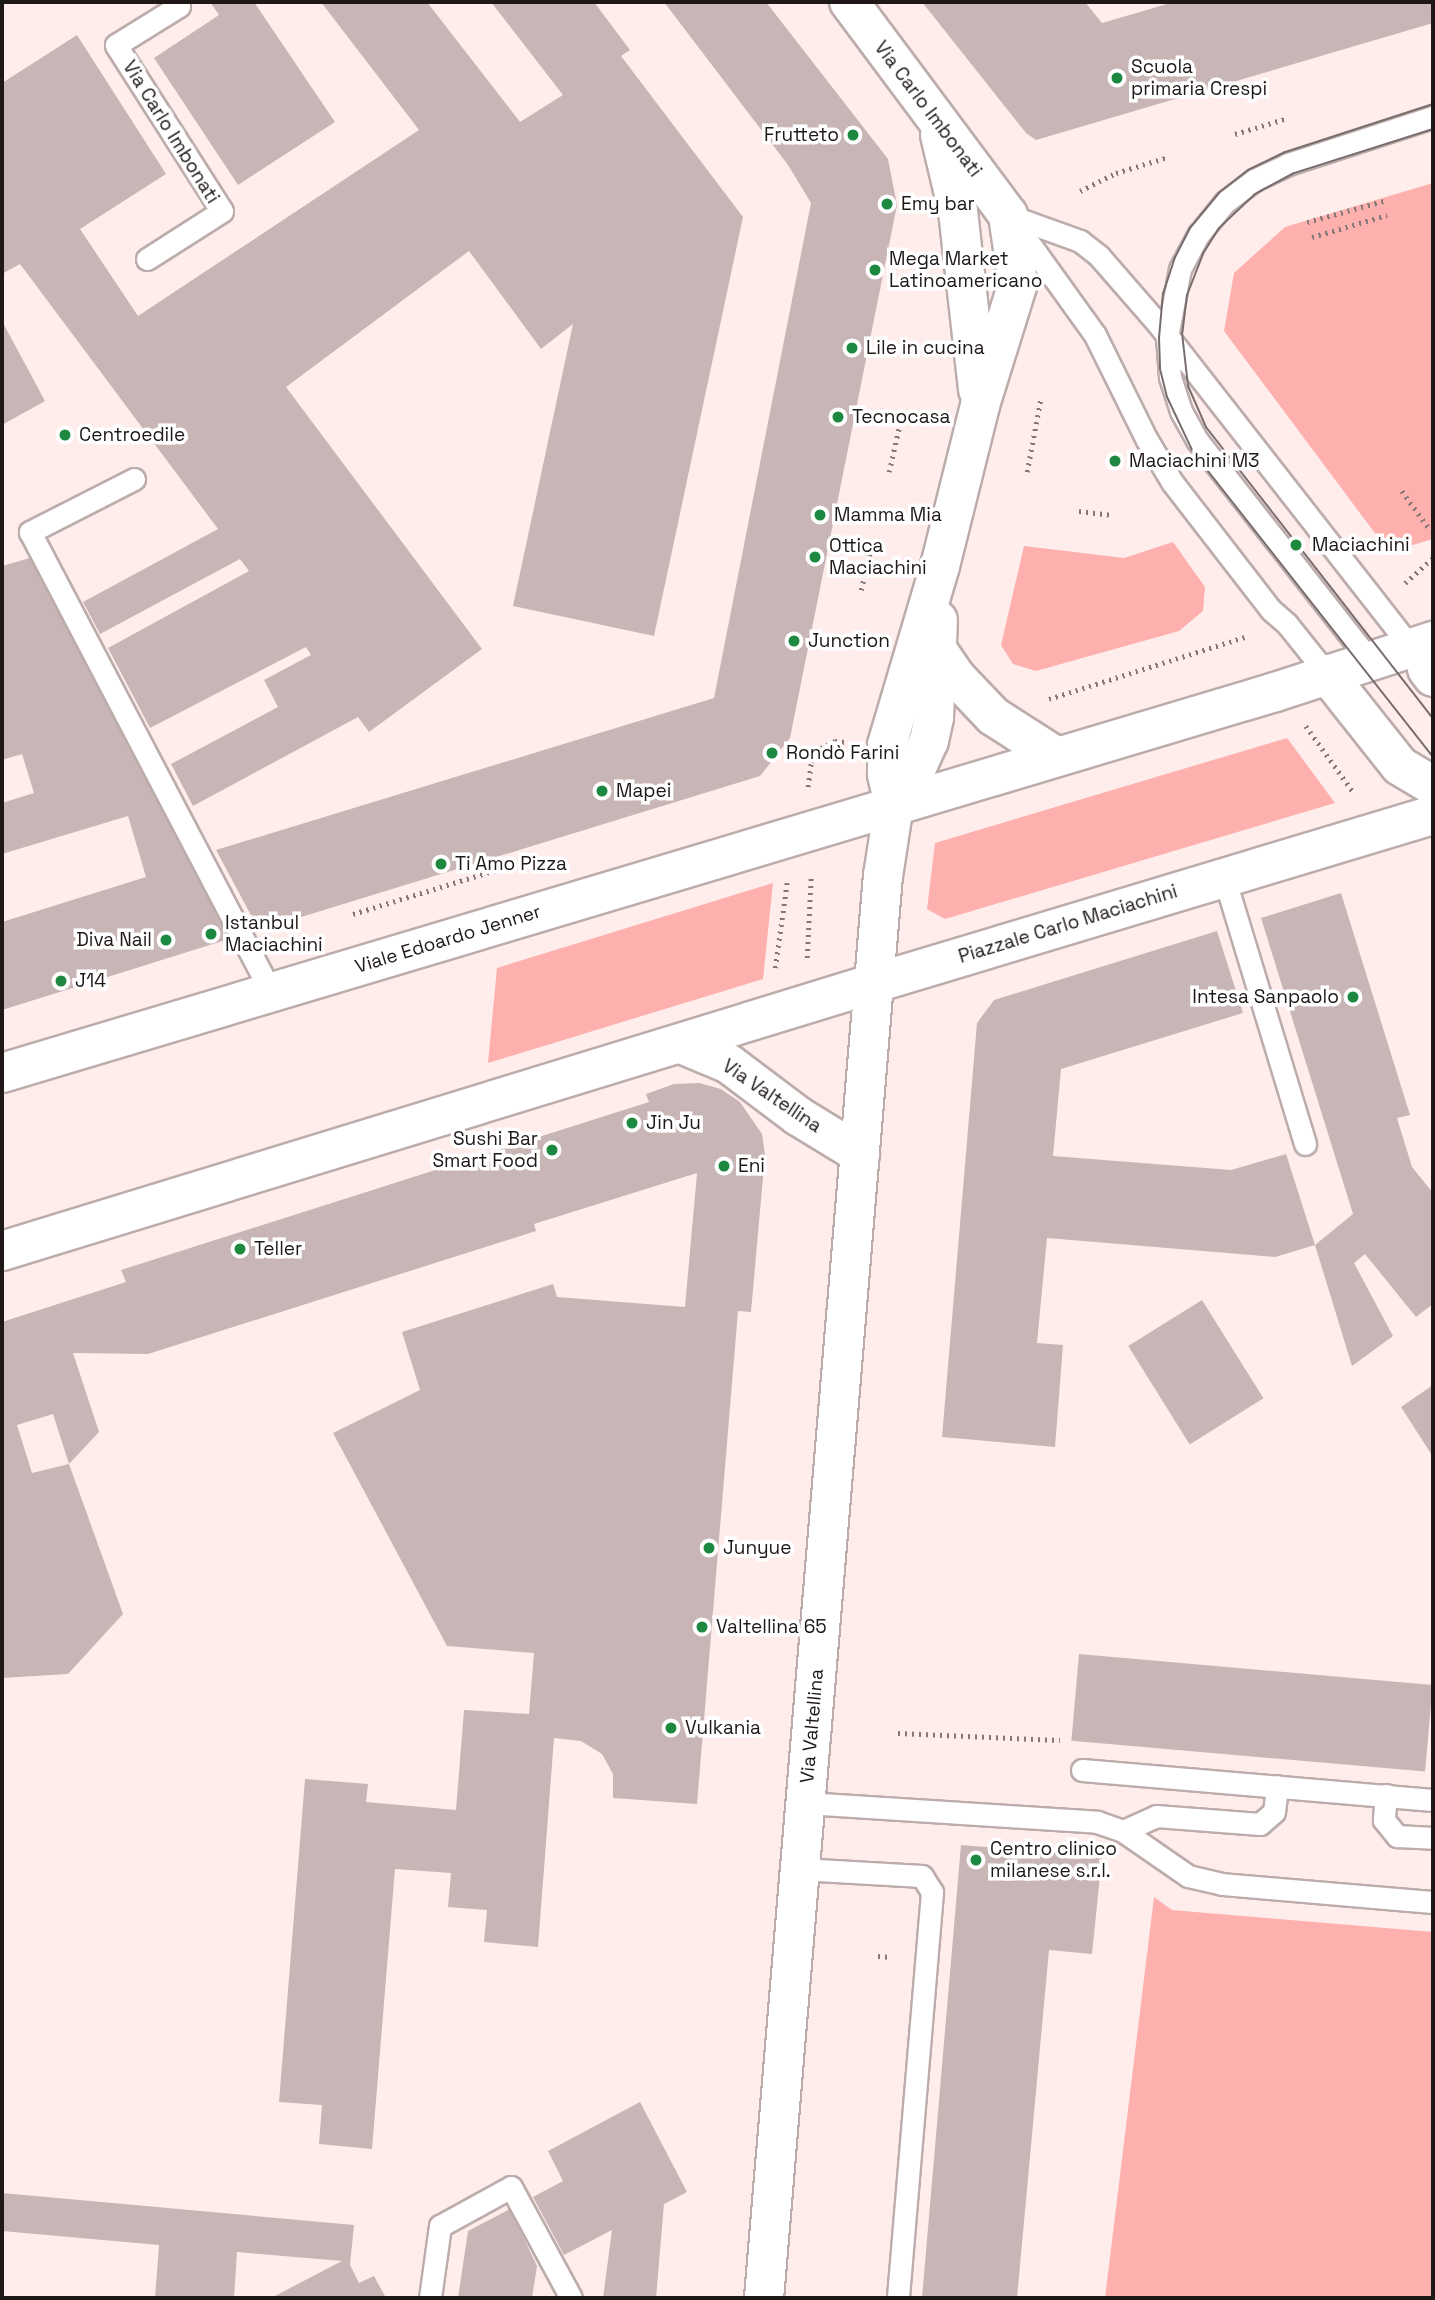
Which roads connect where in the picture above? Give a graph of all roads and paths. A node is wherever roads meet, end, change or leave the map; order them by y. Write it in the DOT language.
graph roads {
  1 [pos="177,2"];
  2 [pos="849,2"];
  3 [pos="1433,117"];
  4 [pos="1288,118"];
  5 [pos="937,122"];
  6 [pos="1235,134"];
  7 [pos="1168,157"];
  8 [pos="1080,191"];
  9 [pos="1384,201"];
  10 [pos="1008,215"];
  11 [pos="1387,215"];
  12 [pos="1307,222"];
  13 [pos="1312,237"];
  14 [pos="147,259"];
  15 [pos="1167,337"];
  16 [pos="1041,397"];
  17 [pos="980,405"];
  18 [pos="900,423"];
  19 [pos="889,472"];
  20 [pos="1027,472"];
  21 [pos="134,479"];
  22 [pos="1402,491"];
  23 [pos="1079,511"];
  24 [pos="1112,515"];
  25 [pos="1431,531"];
  26 [pos="872,543"];
  27 [pos="1433,558"];
  28 [pos="940,566"];
  29 [pos="1401,586"];
  30 [pos="861,590"];
  31 [pos="1250,635"];
  32 [pos="937,649"];
  33 [pos="1426,659"];
  34 [pos="1371,662"];
  35 [pos="1327,674"];
  36 [pos="1041,702"];
  37 [pos="1305,725"];
  38 [pos="835,741"];
  39 [pos="1057,757"];
  40 [pos="1433,786"];
  41 [pos="1355,794"];
  42 [pos="894,805"];
  43 [pos="1433,815"];
  44 [pos="813,829"];
  45 [pos="522,862"];
  46 [pos="789,871"];
  47 [pos="1224,877"];
  48 [pos="354,914"];
  49 [pos="774,976"];
  50 [pos="874,983"];
  51 [pos="271,992"];
  52 [pos="804,1005"];
  53 [pos="681,1044"];
  54 [pos="2,1073"];
  55 [pos="1305,1144"];
  56 [pos="860,1154"];
  57 [pos="2,1251"];
  58 [pos="898,1733"];
  59 [pos="1060,1740"];
  60 [pos="1082,1770"];
  61 [pos="1277,1786"];
  62 [pos="1386,1796"];
  63 [pos="1433,1800"];
  64 [pos="806,1803"];
  65 [pos="1123,1831"];
  66 [pos="1433,1838"];
  67 [pos="800,1869"];
  68 [pos="1433,1902"];
  69 [pos="430,2298"];
  70 [pos="571,2298"];
  71 [pos="764,2298"];
  72 [pos="898,2298"];
  1 -- 14 [label="lane, Via Carlo Imbonati"];
  2 -- 5 [label="main road, Via Carlo Imbonati"];
  3 -- 15 [label="lane"];
  4 -- 6 [label="path"];
  5 -- 10 [label="main road, Via Carlo Imbonati"];
  5 -- 17 [label="main road"];
  7 -- 8 [label="path"];
  9 -- 12 [label="path"];
  10 -- 15 [label="lane"];
  10 -- 17 [label="main road"];
  10 -- 35 [label="lane"];
  11 -- 13 [label="path"];
  15 -- 33 [label="lane"];
  15 -- 34 [label="lane"];
  16 -- 20 [label="path"];
  17 -- 28 [label="main road"];
  18 -- 19 [label="path"];
  21 -- 51 [label="lane"];
  22 -- 25 [label="path"];
  23 -- 24 [label="path"];
  26 -- 30 [label="path"];
  27 -- 29 [label="path"];
  28 -- 32 [label="main road"];
  28 -- 42 [label="main road"];
  31 -- 36 [label="path"];
  32 -- 39 [label="main road"];
  32 -- 42 [label="main road"];
  33 -- 34 [label="main road"];
  34 -- 35 [label="main road"];
  35 -- 39 [label="main road"];
  35 -- 40 [label="main road"];
  37 -- 41 [label="path"];
  38 -- 44 [label="path"];
  39 -- 42 [label="main road"];
  42 -- 44 [label="main road, Viale Edoardo Jenner"];
  42 -- 50 [label="main road"];
  43 -- 47 [label="main road, Piazzale Carlo Maciachini"];
  44 -- 51 [label="main road, Viale Edoardo Jenner"];
  44 -- 52 [label="path"];
  45 -- 48 [label="path"];
  46 -- 49 [label="path"];
  47 -- 50 [label="main road, Piazzale Carlo Maciachini"];
  47 -- 55 [label="lane"];
  50 -- 52 [label="main road"];
  50 -- 56 [label="main road, Via Valtellina"];
  51 -- 54 [label="main road, Viale Edoardo Jenner"];
  52 -- 53 [label="main road"];
  53 -- 56 [label="main road, Via Valtellina"];
  53 -- 57 [label="main road"];
  56 -- 64 [label="main road, Via Valtellina"];
  58 -- 59 [label="path"];
  60 -- 61 [label="lane"];
  61 -- 62 [label="lane"];
  61 -- 65 [label="lane"];
  62 -- 63 [label="lane"];
  62 -- 66 [label="lane"];
  64 -- 65 [label="lane"];
  64 -- 67 [label="main road, Via Valtellina"];
  65 -- 68 [label="lane"];
  67 -- 71 [label="main road, Via Valtellina"];
  67 -- 72 [label="lane"];
  69 -- 70 [label="lane"];
}
